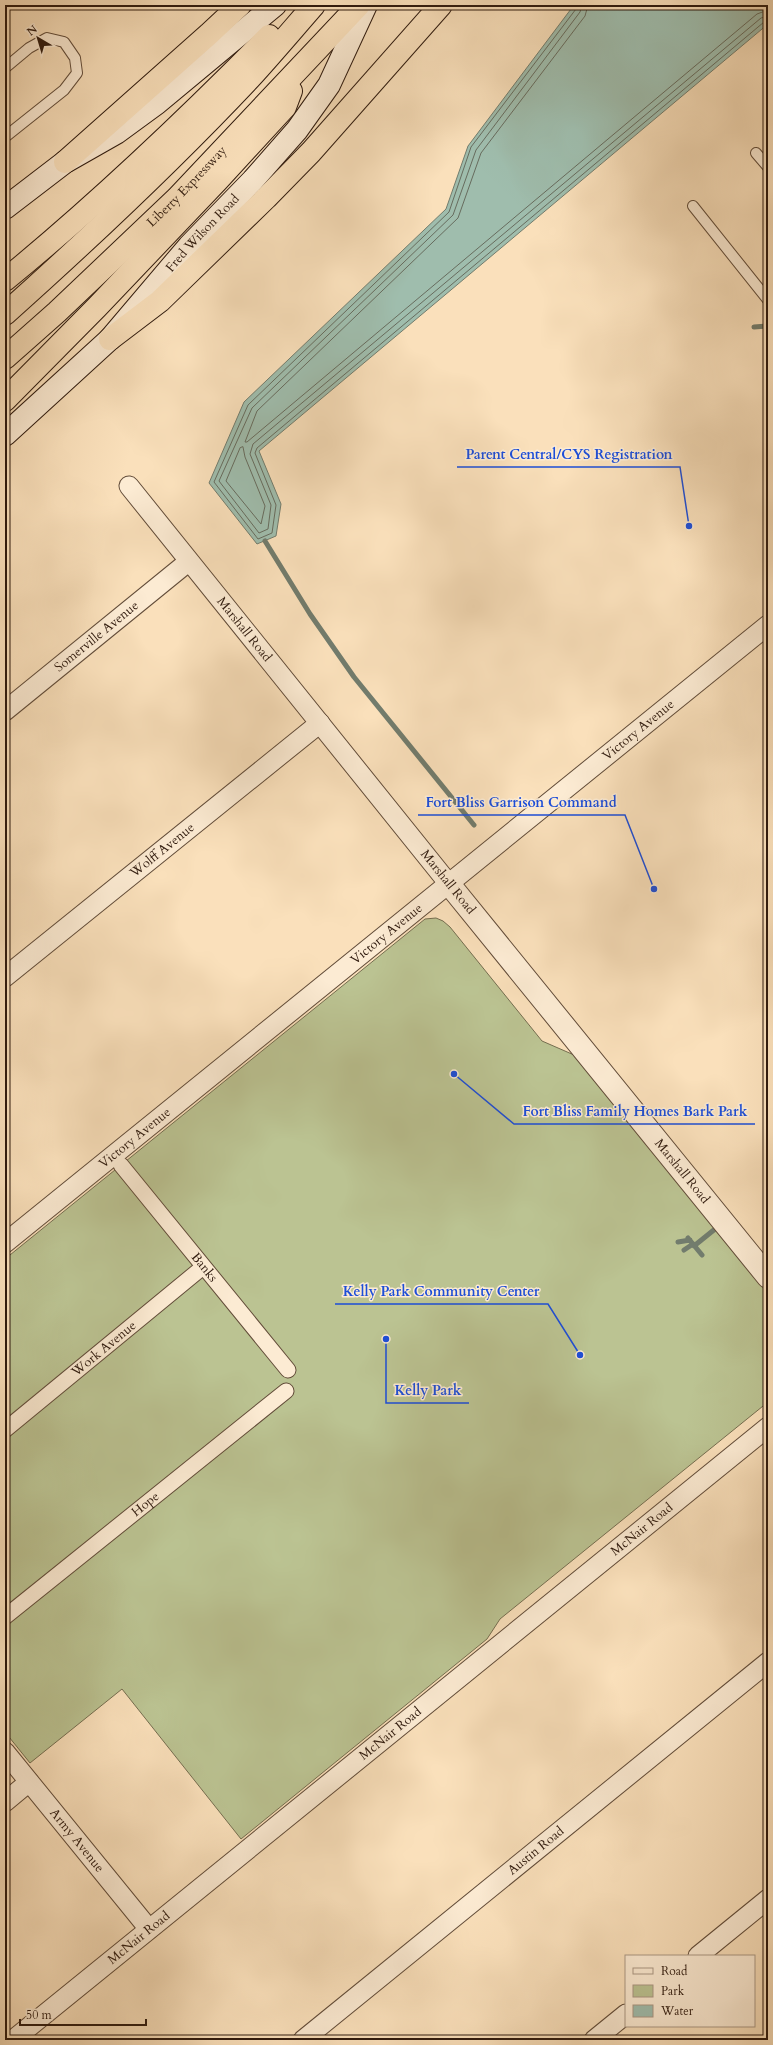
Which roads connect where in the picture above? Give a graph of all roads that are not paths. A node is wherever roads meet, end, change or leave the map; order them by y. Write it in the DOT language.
graph roads {
  1 [pos="240,5"];
  2 [pos="274,5"];
  3 [pos="299,5"];
  4 [pos="314,5"];
  5 [pos="359,5"];
  6 [pos="366,5"];
  7 [pos="441,5"];
  8 [pos="5,68"];
  9 [pos="301,68"];
  10 [pos="5,137"];
  11 [pos="756,153"];
  12 [pos="65,162"];
  13 [pos="768,167"];
  14 [pos="692,206"];
  15 [pos="5,208"];
  16 [pos="5,280"];
  17 [pos="768,300"];
  18 [pos="5,314"];
  19 [pos="110,339"];
  20 [pos="5,358"];
  21 [pos="5,400"];
  22 [pos="5,435"];
  23 [pos="129,486"];
  24 [pos="188,562"];
  25 [pos="768,625"];
  26 [pos="5,711"];
  27 [pos="320,723"];
  28 [pos="449,884"];
  29 [pos="5,977"];
  30 [pos="121,1165"];
  31 [pos="5,1243"];
  32 [pos="203,1267"];
  33 [pos="768,1277"];
  34 [pos="288,1370"];
  35 [pos="286,1391"];
  36 [pos="768,1427"];
  37 [pos="5,1430"];
  38 [pos="5,1617"];
  39 [pos="768,1662"];
  40 [pos="5,1752"];
  41 [pos="29,1782"];
  42 [pos="5,1802"];
  43 [pos="768,1899"];
  44 [pos="149,1929"];
  45 [pos="699,1955"];
  46 [pos="625,2015"];
  47 [pos="12,2040"];
  48 [pos="303,2040"];
  49 [pos="594,2040"];
  1 -- 12 [label="highway"];
  2 -- 12 [label="main road"];
  3 -- 16 [label="highway"];
  4 -- 18 [label="highway"];
  5 -- 9 [label="highway, Liberty Expressway"];
  6 -- 19 [label="main road, Fred Wilson Road"];
  7 -- 19 [label="highway"];
  8 -- 10 [label="lane"];
  9 -- 20 [label="highway, Liberty Expressway"];
  9 -- 21 [label="highway"];
  11 -- 13 [label="lane"];
  12 -- 15 [label="main road"];
  14 -- 17 [label="lane"];
  19 -- 22 [label="main road, Fred Wilson Road"];
  23 -- 24 [label="street, Marshall Road"];
  24 -- 26 [label="street, Somerville Avenue"];
  24 -- 27 [label="street, Marshall Road"];
  25 -- 28 [label="street, Victory Avenue"];
  27 -- 28 [label="street, Marshall Road"];
  27 -- 29 [label="street, Wolff Avenue"];
  28 -- 31 [label="street, Victory Avenue"];
  28 -- 33 [label="main road, Marshall Road"];
  30 -- 32 [label="street, Banks"];
  32 -- 34 [label="street, Banks"];
  32 -- 37 [label="street, Work Avenue"];
  35 -- 38 [label="street, Hope"];
  36 -- 44 [label="street, McNair Road"];
  39 -- 48 [label="street, Austin Road"];
  40 -- 41 [label="street, Army Avenue"];
  41 -- 42 [label="street"];
  41 -- 44 [label="street, Army Avenue"];
  43 -- 45 [label="street"];
  44 -- 47 [label="street, McNair Road"];
  46 -- 49 [label="street"];
}
